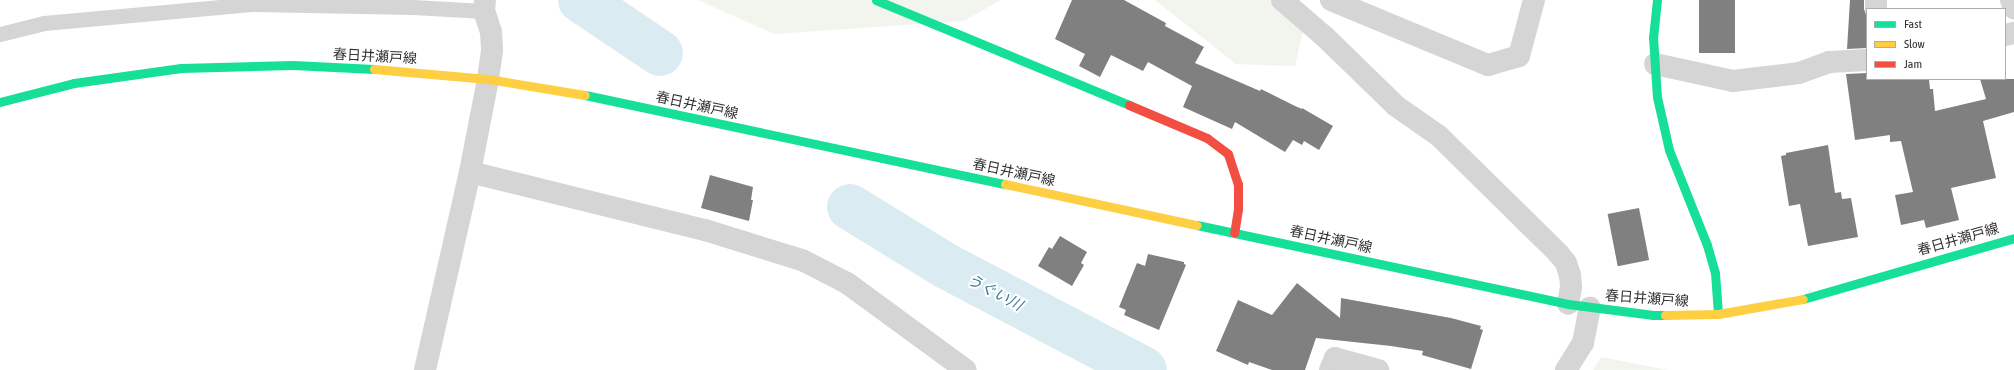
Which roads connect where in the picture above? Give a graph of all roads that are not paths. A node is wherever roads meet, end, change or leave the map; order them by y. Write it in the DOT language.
graph roads {
  1 [pos="876,0"];
  2 [pos="1330,0"];
  3 [pos="1534,0"];
  4 [pos="1657,0"];
  5 [pos="2011,0"];
  6 [pos="1287,2"];
  7 [pos="413,4"];
  8 [pos="485,6"];
  9 [pos="2014,8"];
  10 [pos="0,34"];
  11 [pos="1866,60"];
  12 [pos="1655,64"];
  13 [pos="488,79"];
  14 [pos="0,102"];
  15 [pos="470,172"];
  16 [pos="1234,233"];
  17 [pos="2014,238"];
  18 [pos="1568,304"];
  19 [pos="1590,308"];
  20 [pos="1718,314"];
  21 [pos="425,370"];
  22 [pos="966,370"];
  23 [pos="1330,370"];
  24 [pos="1378,370"];
  25 [pos="1566,370"];
  1 -- 16 [label="main road"];
  2 -- 3 [label="street"];
  4 -- 12 [label="main road"];
  5 -- 9 [label="street"];
  6 -- 18 [label="street"];
  7 -- 8 [label="lane"];
  7 -- 10 [label="lane"];
  8 -- 13 [label="street"];
  11 -- 12 [label="street"];
  12 -- 20 [label="main road"];
  13 -- 14 [label="main road, 春日井瀬戸線"];
  13 -- 15 [label="street"];
  13 -- 16 [label="main road, 春日井瀬戸線"];
  15 -- 21 [label="street"];
  15 -- 22 [label="street"];
  16 -- 18 [label="main road, 春日井瀬戸線"];
  17 -- 20 [label="main road, 春日井瀬戸線"];
  18 -- 19 [label="main road, 春日井瀬戸線"];
  19 -- 20 [label="main road, 春日井瀬戸線"];
  19 -- 25 [label="street"];
  23 -- 24 [label="street"];
}
